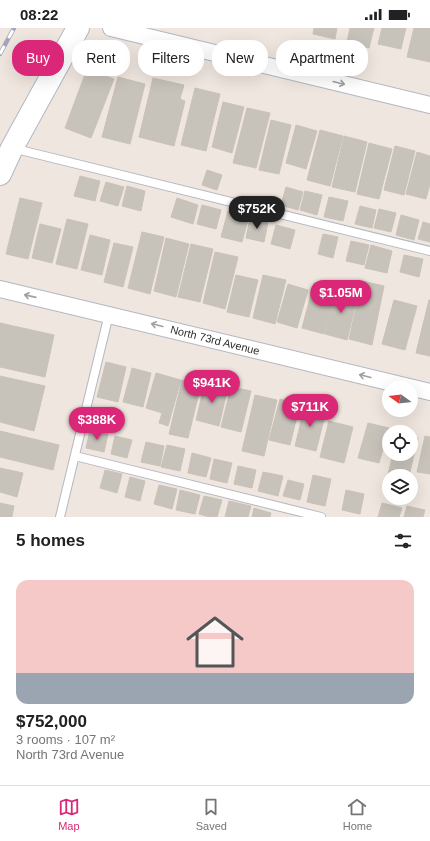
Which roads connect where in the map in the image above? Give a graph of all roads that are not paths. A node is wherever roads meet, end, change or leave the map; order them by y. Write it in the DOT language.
graph roads {
  1 [pos="78,28"];
  2 [pos="111,28"];
  3 [pos="430,105"];
  4 [pos="12,148"];
  5 [pos="0,174"];
  6 [pos="430,251"];
  7 [pos="0,288"];
  8 [pos="109,314"];
  9 [pos="430,392"];
  10 [pos="75,456"];
  11 [pos="60,517"];
  12 [pos="321,517"];
  1 -- 4 [label="street"];
  2 -- 3 [label="street, one-way"];
  4 -- 5 [label="street"];
  4 -- 6 [label="lane"];
  8 -- 7 [label="street, North 73rd Avenue, one-way"];
  9 -- 8 [label="street, North 73rd Avenue, one-way"];
  8 -- 10 [label="lane"];
  10 -- 11 [label="lane"];
  10 -- 12 [label="lane"];
}
